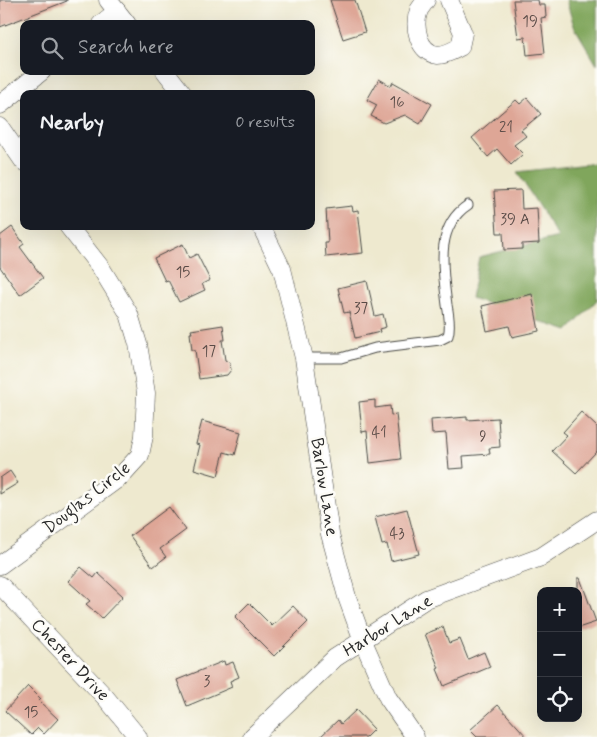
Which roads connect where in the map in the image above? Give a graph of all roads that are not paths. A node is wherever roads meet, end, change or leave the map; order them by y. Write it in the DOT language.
graph roads {
  1 [pos="426,0"];
  2 [pos="450,0"];
  3 [pos="117,12"];
  4 [pos="106,20"];
  5 [pos="37,75"];
  6 [pos="168,75"];
  7 [pos="180,90"];
  8 [pos="0,105"];
  9 [pos="0,127"];
  10 [pos="20,156"];
  11 [pos="468,205"];
  12 [pos="71,230"];
  13 [pos="263,230"];
  14 [pos="304,358"];
  15 [pos="597,520"];
  16 [pos="0,565"];
  17 [pos="0,585"];
  18 [pos="363,640"];
  19 [pos="138,737"];
  20 [pos="252,737"];
  21 [pos="416,737"];
  1 -- 2 [label="street"];
  3 -- 4 [label="street"];
  5 -- 8 [label="street"];
  6 -- 7 [label="street"];
  9 -- 10 [label="street"];
  11 -- 14 [label="lane"];
  12 -- 16 [label="street, Douglas Circle"];
  13 -- 14 [label="street, Barlow Lane"];
  14 -- 18 [label="street, Barlow Lane"];
  15 -- 18 [label="street, Harbor Lane"];
  17 -- 19 [label="street, Chester Drive"];
  18 -- 20 [label="street, Harbor Lane"];
  18 -- 21 [label="street, Barlow Lane"];
}
